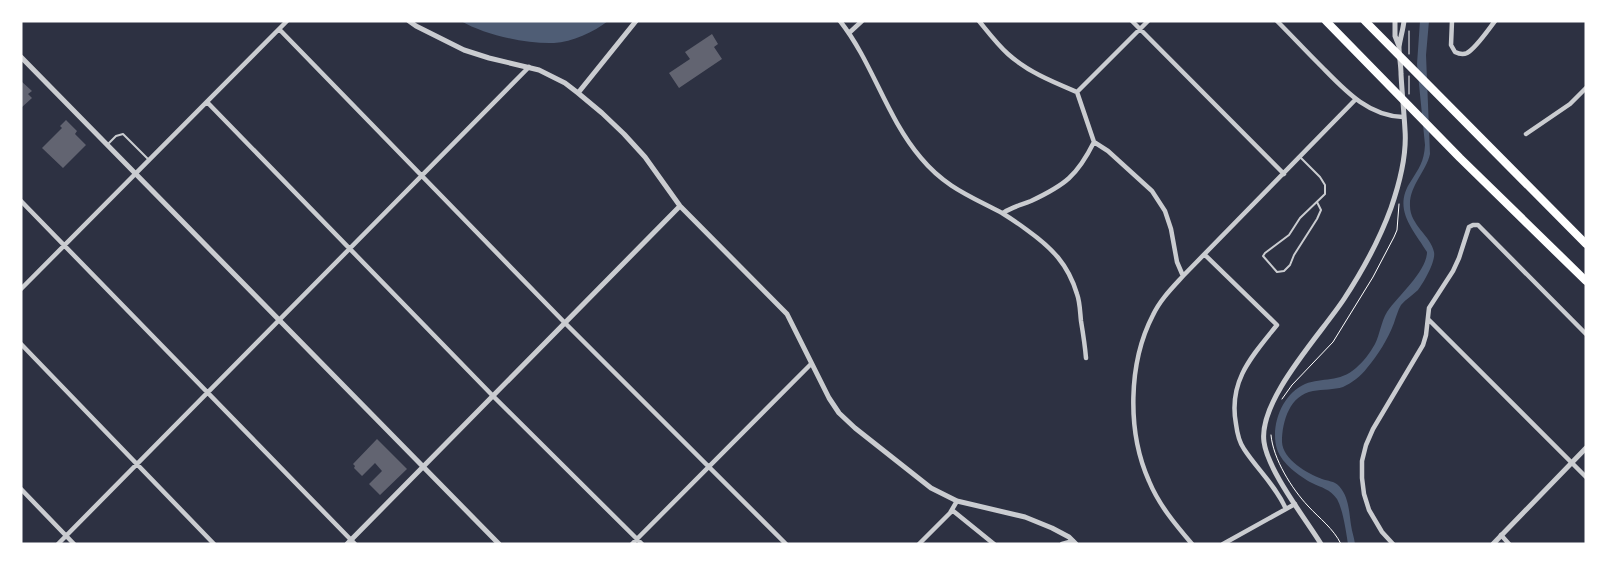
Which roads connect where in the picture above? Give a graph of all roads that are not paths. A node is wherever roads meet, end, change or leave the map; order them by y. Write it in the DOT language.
graph roads {
  1 [pos="287,21"];
  2 [pos="409,21"];
  3 [pos="636,21"];
  4 [pos="840,21"];
  5 [pos="862,21"];
  6 [pos="979,21"];
  7 [pos="1132,21"];
  8 [pos="1148,21"];
  9 [pos="1277,21"];
  10 [pos="1326,21"];
  11 [pos="1395,21"];
  12 [pos="1404,21"];
  13 [pos="1452,21"];
  14 [pos="1495,21"];
  15 [pos="1367,23"];
  16 [pos="279,29"];
  17 [pos="1140,29"];
  18 [pos="850,33"];
  19 [pos="1399,47"];
  20 [pos="21,57"];
  21 [pos="529,67"];
  22 [pos="1586,88"];
  23 [pos="1077,92"];
  24 [pos="578,93"];
  25 [pos="1356,100"];
  26 [pos="207,102"];
  27 [pos="1403,117"];
  28 [pos="1526,134"];
  29 [pos="1094,142"];
  30 [pos="107,145"];
  31 [pos="1300,158"];
  32 [pos="149,160"];
  33 [pos="135,174"];
  34 [pos="1284,174"];
  35 [pos="422,176"];
  36 [pos="21,201"];
  37 [pos="1316,202"];
  38 [pos="680,206"];
  39 [pos="1003,213"];
  40 [pos="1586,244"];
  41 [pos="64,245"];
  42 [pos="350,248"];
  43 [pos="1205,255"];
  44 [pos="1183,276"];
  45 [pos="1586,281"];
  46 [pos="21,289"];
  47 [pos="1428,319"];
  48 [pos="279,322"];
  49 [pos="565,323"];
  50 [pos="1586,334"];
  51 [pos="21,344"];
  52 [pos="1086,358"];
  53 [pos="811,364"];
  54 [pos="208,393"];
  55 [pos="493,396"];
  56 [pos="1586,448"];
  57 [pos="1572,462"];
  58 [pos="138,464"];
  59 [pos="709,467"];
  60 [pos="423,468"];
  61 [pos="1586,477"];
  62 [pos="21,489"];
  63 [pos="956,502"];
  64 [pos="1295,504"];
  65 [pos="1286,509"];
  66 [pos="952,510"];
  67 [pos="1501,535"];
  68 [pos="66,536"];
  69 [pos="924,538"];
  70 [pos="638,539"];
  71 [pos="351,542"];
  72 [pos="1075,543"];
  73 [pos="58,544"];
  74 [pos="74,544"];
  75 [pos="214,544"];
  76 [pos="499,544"];
  77 [pos="632,544"];
  78 [pos="642,544"];
  79 [pos="786,544"];
  80 [pos="919,544"];
  81 [pos="929,544"];
  82 [pos="994,544"];
  83 [pos="1062,544"];
  84 [pos="1192,544"];
  85 [pos="1223,544"];
  86 [pos="1321,544"];
  87 [pos="1393,544"];
  88 [pos="1492,544"];
  89 [pos="1509,544"];
  1 -- 16 [label="street"];
  2 -- 21 [label="street"];
  3 -- 24 [label="street"];
  4 -- 18 [label="street"];
  5 -- 18 [label="street"];
  6 -- 23 [label="street"];
  7 -- 17 [label="street"];
  8 -- 17 [label="street"];
  9 -- 25 [label="street"];
  10 -- 45 [label="highway"];
  11 -- 19 [label="street"];
  12 -- 19 [label="street"];
  13 -- 14 [label="street"];
  15 -- 40 [label="highway"];
  16 -- 26 [label="street"];
  16 -- 35 [label="street"];
  17 -- 23 [label="street"];
  17 -- 34 [label="street"];
  18 -- 39 [label="street"];
  19 -- 27 [label="street"];
  20 -- 30 [label="street"];
  21 -- 24 [label="street"];
  21 -- 35 [label="street"];
  22 -- 28 [label="street"];
  23 -- 29 [label="street"];
  24 -- 38 [label="street"];
  25 -- 27 [label="street"];
  25 -- 31 [label="street"];
  26 -- 32 [label="street"];
  26 -- 42 [label="street"];
  27 -- 64 [label="street"];
  29 -- 39 [label="street"];
  29 -- 44 [label="street"];
  30 -- 32 [label="lane"];
  30 -- 33 [label="street"];
  31 -- 34 [label="street"];
  31 -- 37 [label="lane"];
  32 -- 33 [label="street"];
  33 -- 41 [label="street"];
  33 -- 48 [label="street"];
  34 -- 43 [label="street"];
  35 -- 42 [label="street"];
  35 -- 49 [label="street"];
  36 -- 41 [label="street"];
  37 -- 37 [label="lane"];
  38 -- 49 [label="street"];
  38 -- 53 [label="street"];
  39 -- 52 [label="street"];
  41 -- 46 [label="street"];
  41 -- 54 [label="street"];
  42 -- 48 [label="street"];
  42 -- 55 [label="street"];
  43 -- 44 [label="street"];
  43 -- 65 [label="street"];
  44 -- 84 [label="street"];
  47 -- 50 [label="street"];
  47 -- 57 [label="street"];
  47 -- 87 [label="street"];
  48 -- 54 [label="street"];
  48 -- 60 [label="street"];
  49 -- 55 [label="street"];
  49 -- 59 [label="street"];
  51 -- 58 [label="street"];
  53 -- 59 [label="street"];
  53 -- 63 [label="street"];
  54 -- 58 [label="street"];
  54 -- 71 [label="street"];
  55 -- 60 [label="street"];
  55 -- 70 [label="street"];
  56 -- 57 [label="street"];
  57 -- 61 [label="street"];
  57 -- 67 [label="street"];
  58 -- 68 [label="street"];
  58 -- 75 [label="street"];
  59 -- 70 [label="street"];
  59 -- 79 [label="street"];
  60 -- 71 [label="street"];
  60 -- 76 [label="street"];
  62 -- 68 [label="street"];
  63 -- 66 [label="street"];
  63 -- 72 [label="street"];
  64 -- 65 [label="street"];
  64 -- 86 [label="street"];
  65 -- 85 [label="street"];
  66 -- 69 [label="street"];
  66 -- 82 [label="street"];
  67 -- 88 [label="street"];
  67 -- 89 [label="street"];
  68 -- 73 [label="street"];
  68 -- 74 [label="street"];
  69 -- 80 [label="street"];
  69 -- 81 [label="street"];
  70 -- 77 [label="street"];
  70 -- 78 [label="street"];
  72 -- 83 [label="street"];
}
